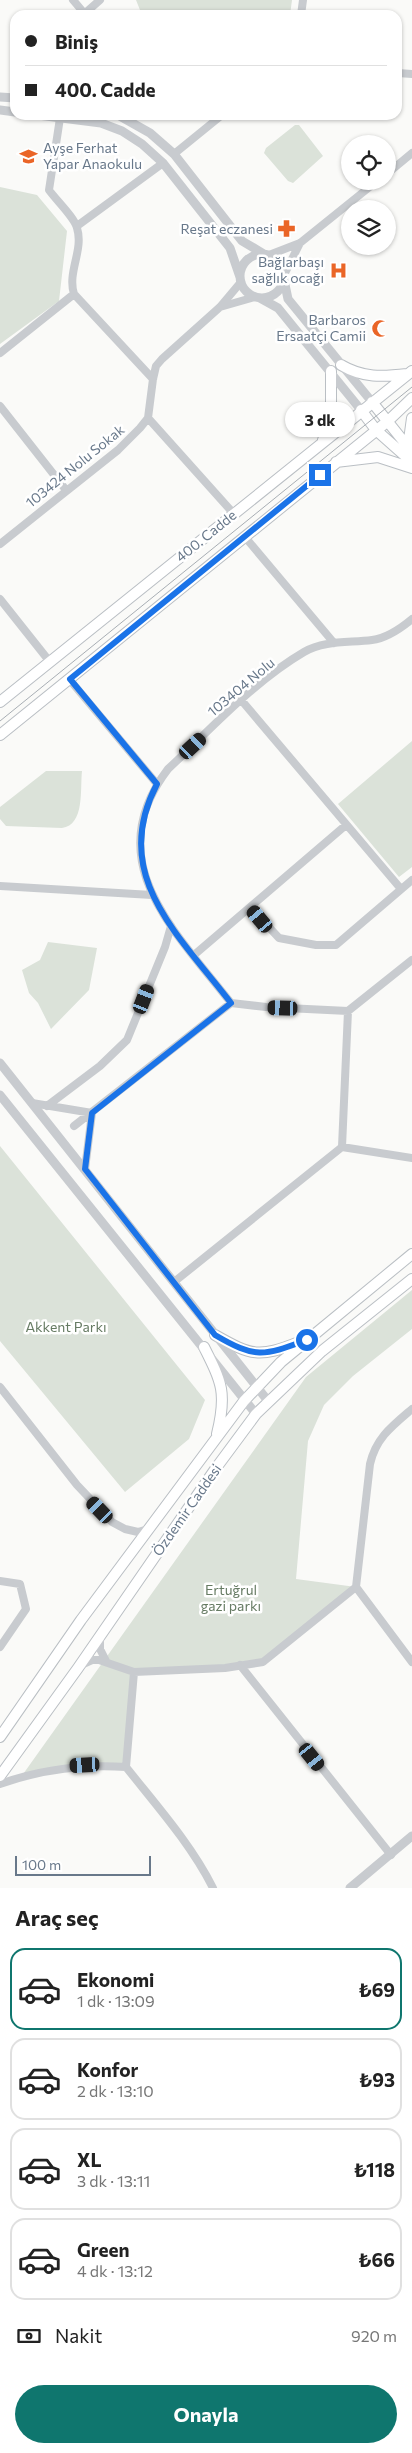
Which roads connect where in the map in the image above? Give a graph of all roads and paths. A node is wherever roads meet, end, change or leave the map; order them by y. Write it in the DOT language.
graph roads {
  1 [pos="100,0"];
  2 [pos="89,10"];
  3 [pos="60,120"];
  4 [pos="76,120"];
  5 [pos="132,120"];
  6 [pos="214,120"];
  7 [pos="174,154"];
  8 [pos="412,154"];
  9 [pos="163,162"];
  10 [pos="396,167"];
  11 [pos="366,190"];
  12 [pos="77,226"];
  13 [pos="300,243"];
  14 [pos="266,254"];
  15 [pos="284,278"];
  16 [pos="240,280"];
  17 [pos="74,294"];
  18 [pos="258,298"];
  19 [pos="220,307"];
  20 [pos="0,353"];
  21 [pos="341,365"];
  22 [pos="331,371"];
  23 [pos="410,372"];
  24 [pos="153,379"];
  25 [pos="412,398"];
  26 [pos="372,402"];
  27 [pos="0,406"];
  28 [pos="361,410"];
  29 [pos="148,418"];
  30 [pos="412,418"];
  31 [pos="388,421"];
  32 [pos="376,430"];
  33 [pos="321,444"];
  34 [pos="412,452"];
  35 [pos="335,462"];
  36 [pos="412,462"];
  37 [pos="412,468"];
  38 [pos="66,490"];
  39 [pos="234,514"];
  40 [pos="245,537"];
  41 [pos="0,544"];
  42 [pos="0,599"];
  43 [pos="412,619"];
  44 [pos="334,644"];
  45 [pos="50,662"];
  46 [pos="70,679"];
  47 [pos="242,700"];
  48 [pos="0,702"];
  49 [pos="0,735"];
  50 [pos="157,784"];
  51 [pos="346,825"];
  52 [pos="412,880"];
  53 [pos="0,886"];
  54 [pos="401,889"];
  55 [pos="152,895"];
  56 [pos="251,908"];
  57 [pos="171,926"];
  58 [pos="194,955"];
  59 [pos="412,960"];
  60 [pos="231,1003"];
  61 [pos="348,1011"];
  62 [pos="0,1064"];
  63 [pos="0,1095"];
  64 [pos="32,1103"];
  65 [pos="47,1106"];
  66 [pos="92,1113"];
  67 [pos="74,1126"];
  68 [pos="342,1147"];
  69 [pos="412,1158"];
  70 [pos="85,1169"];
  71 [pos="412,1254"];
  72 [pos="412,1279"];
  73 [pos="174,1282"];
  74 [pos="215,1335"];
  75 [pos="307,1340"];
  76 [pos="204,1347"];
  77 [pos="0,1387"];
  78 [pos="256,1388"];
  79 [pos="244,1401"];
  80 [pos="268,1402"];
  81 [pos="412,1409"];
  82 [pos="256,1414"];
  83 [pos="216,1439"];
  84 [pos="150,1528"];
  85 [pos="0,1580"];
  86 [pos="356,1587"];
  87 [pos="100,1635"];
  88 [pos="0,1647"];
  89 [pos="106,1660"];
  90 [pos="412,1662"];
  91 [pos="240,1665"];
  92 [pos="78,1668"];
  93 [pos="134,1672"];
  94 [pos="0,1737"];
  95 [pos="126,1766"];
  96 [pos="0,1776"];
  97 [pos="0,1784"];
  98 [pos="412,1836"];
  99 [pos="391,1855"];
  100 [pos="213,1888"];
  101 [pos="350,1888"];
  1 -- 2 [label="street"];
  3 -- 12 [label="street"];
  4 -- 9 [label="street"];
  5 -- 7 [label="street"];
  6 -- 7 [label="street"];
  7 -- 14 [label="street"];
  8 -- 10 [label="street"];
  9 -- 12 [label="street"];
  9 -- 16 [label="street"];
  11 -- 13 [label="street"];
  12 -- 17 [label="street"];
  13 -- 14 [label="street"];
  13 -- 15 [label="street"];
  14 -- 15 [label="street"];
  14 -- 16 [label="street"];
  15 -- 18 [label="street"];
  15 -- 21 [label="street"];
  16 -- 18 [label="street"];
  16 -- 19 [label="street"];
  17 -- 20 [label="street"];
  17 -- 24 [label="street"];
  18 -- 19 [label="street"];
  18 -- 22 [label="street"];
  19 -- 24 [label="street"];
  21 -- 23 [label="main road"];
  21 -- 26 [label="street"];
  22 -- 28 [label="street"];
  22 -- 33 [label="main road"];
  23 -- 26 [label="main road, 400. Cadde"];
  24 -- 29 [label="street"];
  25 -- 31 [label="main road, 400. Cadde"];
  26 -- 28 [label="main road, 400. Cadde"];
  26 -- 31 [label="main road"];
  27 -- 38 [label="street"];
  28 -- 32 [label="main road"];
  28 -- 33 [label="main road, 400. Cadde"];
  29 -- 38 [label="street, 103424 Nolu Sokak"];
  29 -- 39 [label="street"];
  30 -- 34 [label="main road"];
  31 -- 32 [label="main road, 400. Cadde"];
  31 -- 34 [label="main road"];
  32 -- 35 [label="main road, 400. Cadde"];
  32 -- 36 [label="main road"];
  33 -- 39 [label="main road, 400. Cadde"];
  35 -- 37 [label="main road"];
  35 -- 40 [label="main road, 400. Cadde"];
  38 -- 41 [label="street, 103424 Nolu Sokak"];
  39 -- 45 [label="main road, 400. Cadde"];
  40 -- 44 [label="street"];
  40 -- 46 [label="main road, 400. Cadde"];
  42 -- 45 [label="street"];
  43 -- 44 [label="street, 103404 Nolu"];
  44 -- 47 [label="street, 103404 Nolu"];
  45 -- 48 [label="main road, 400. Cadde"];
  46 -- 49 [label="main road, 400. Cadde"];
  46 -- 50 [label="street"];
  47 -- 50 [label="street, 103404 Nolu"];
  47 -- 51 [label="street"];
  50 -- 55 [label="street, 103404 Nolu"];
  51 -- 54 [label="street"];
  51 -- 56 [label="street"];
  52 -- 54 [label="street"];
  53 -- 55 [label="street"];
  54 -- 56 [label="street"];
  55 -- 57 [label="street, 103404 Nolu"];
  56 -- 58 [label="street"];
  57 -- 58 [label="street, 103404 Nolu"];
  57 -- 65 [label="street"];
  58 -- 60 [label="street, 103404 Nolu"];
  59 -- 61 [label="street"];
  60 -- 61 [label="street"];
  60 -- 66 [label="street"];
  61 -- 68 [label="street"];
  62 -- 64 [label="street"];
  63 -- 76 [label="street"];
  64 -- 65 [label="street"];
  64 -- 70 [label="street"];
  65 -- 66 [label="street"];
  66 -- 67 [label="street"];
  66 -- 70 [label="street"];
  68 -- 69 [label="street"];
  68 -- 73 [label="street"];
  70 -- 73 [label="street"];
  71 -- 75 [label="main road, Özdemir Caddesi"];
  72 -- 80 [label="main road, Özdemir Caddesi"];
  73 -- 74 [label="street"];
  74 -- 75 [label="main road"];
  74 -- 78 [label="street"];
  75 -- 78 [label="main road, Özdemir Caddesi"];
  76 -- 79 [label="street"];
  76 -- 83 [label="main road"];
  77 -- 84 [label="street"];
  78 -- 79 [label="main road, Özdemir Caddesi"];
  78 -- 80 [label="street"];
  79 -- 82 [label="street"];
  79 -- 83 [label="main road, Özdemir Caddesi"];
  80 -- 82 [label="main road, Özdemir Caddesi"];
  81 -- 86 [label="street"];
  82 -- 87 [label="main road, Özdemir Caddesi"];
  83 -- 84 [label="main road, Özdemir Caddesi"];
  84 -- 94 [label="main road, Özdemir Caddesi"];
  85 -- 88 [label="street"];
  86 -- 90 [label="street"];
  86 -- 91 [label="street"];
  87 -- 89 [label="street"];
  87 -- 92 [label="main road, Özdemir Caddesi"];
  89 -- 92 [label="street"];
  89 -- 93 [label="street"];
  91 -- 93 [label="street"];
  91 -- 99 [label="street"];
  92 -- 96 [label="main road, Özdemir Caddesi"];
  93 -- 95 [label="street"];
  95 -- 97 [label="street"];
  95 -- 100 [label="street"];
  98 -- 99 [label="street"];
  99 -- 101 [label="street"];
}
